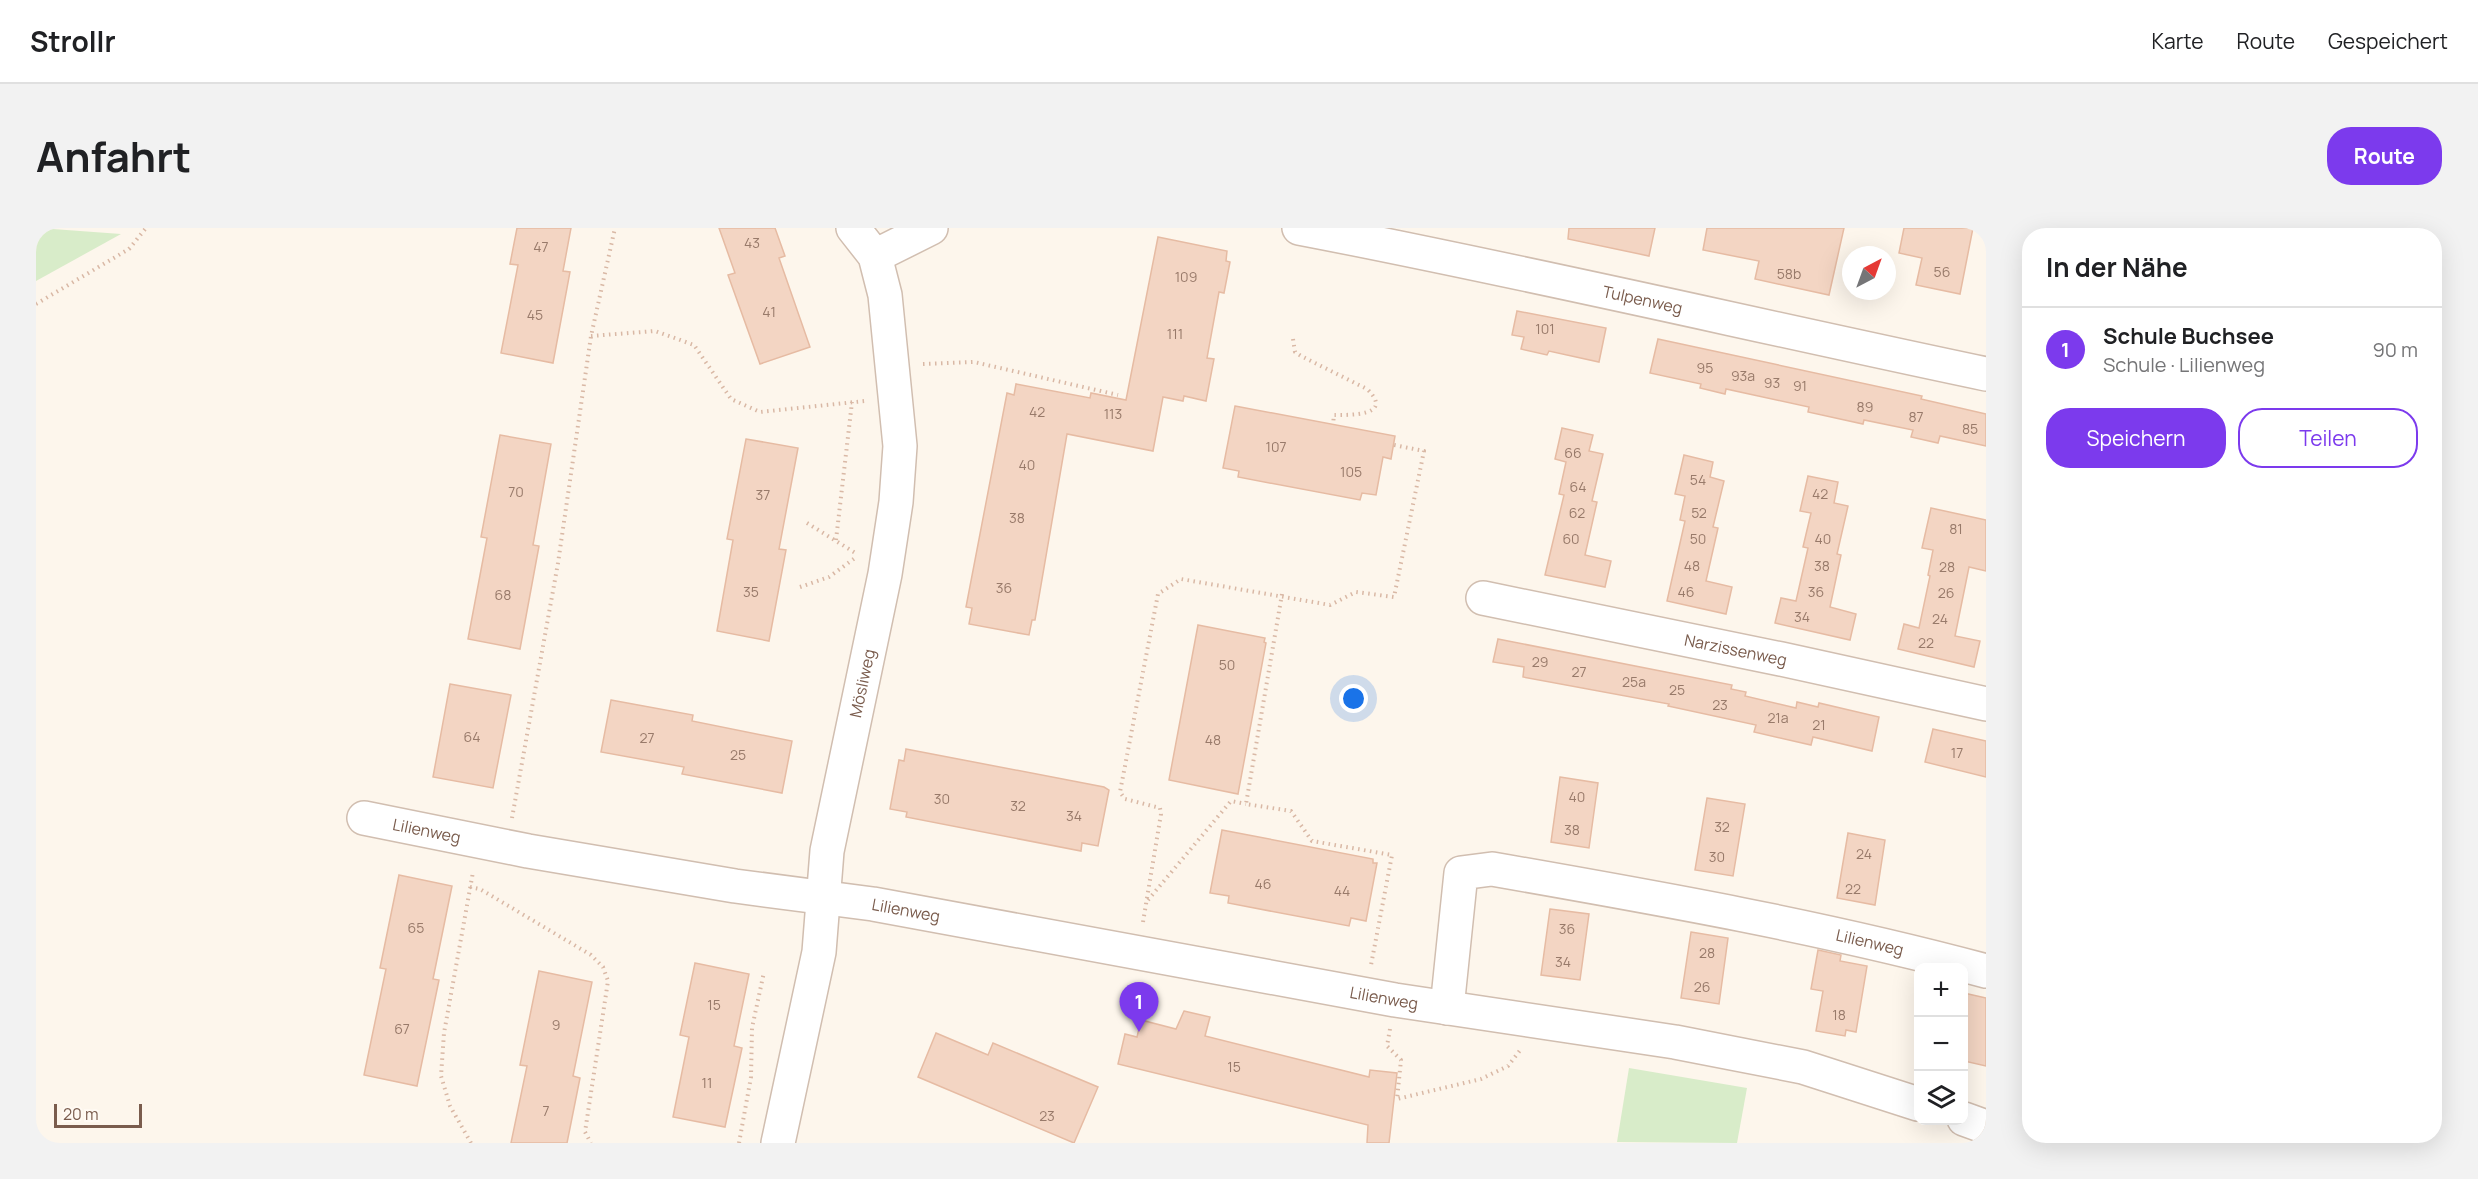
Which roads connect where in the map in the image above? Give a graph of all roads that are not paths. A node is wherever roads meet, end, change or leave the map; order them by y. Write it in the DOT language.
graph roads {
  1 [pos="853,228"];
  2 [pos="931,228"];
  3 [pos="1299,228"];
  4 [pos="875,256"];
  5 [pos="1986,374"];
  6 [pos="1483,598"];
  7 [pos="1986,704"];
  8 [pos="364,818"];
  9 [pos="821,897"];
  10 [pos="1986,971"];
  11 [pos="1447,1008"];
  12 [pos="1914,1103"];
  13 [pos="1968,1120"];
  14 [pos="1986,1127"];
  15 [pos="778,1143"];
  1 -- 4 [label="street, Mösliweg"];
  2 -- 4 [label="street"];
  3 -- 5 [label="street, Tulpenweg"];
  4 -- 9 [label="street, Mösliweg"];
  6 -- 7 [label="street, Narzissenweg"];
  8 -- 9 [label="street, Lilienweg"];
  9 -- 11 [label="street, Lilienweg"];
  9 -- 15 [label="street, Mösliweg"];
  10 -- 11 [label="street, Lilienweg"];
  11 -- 12 [label="street, Lilienweg"];
  13 -- 14 [label="street"];
}
